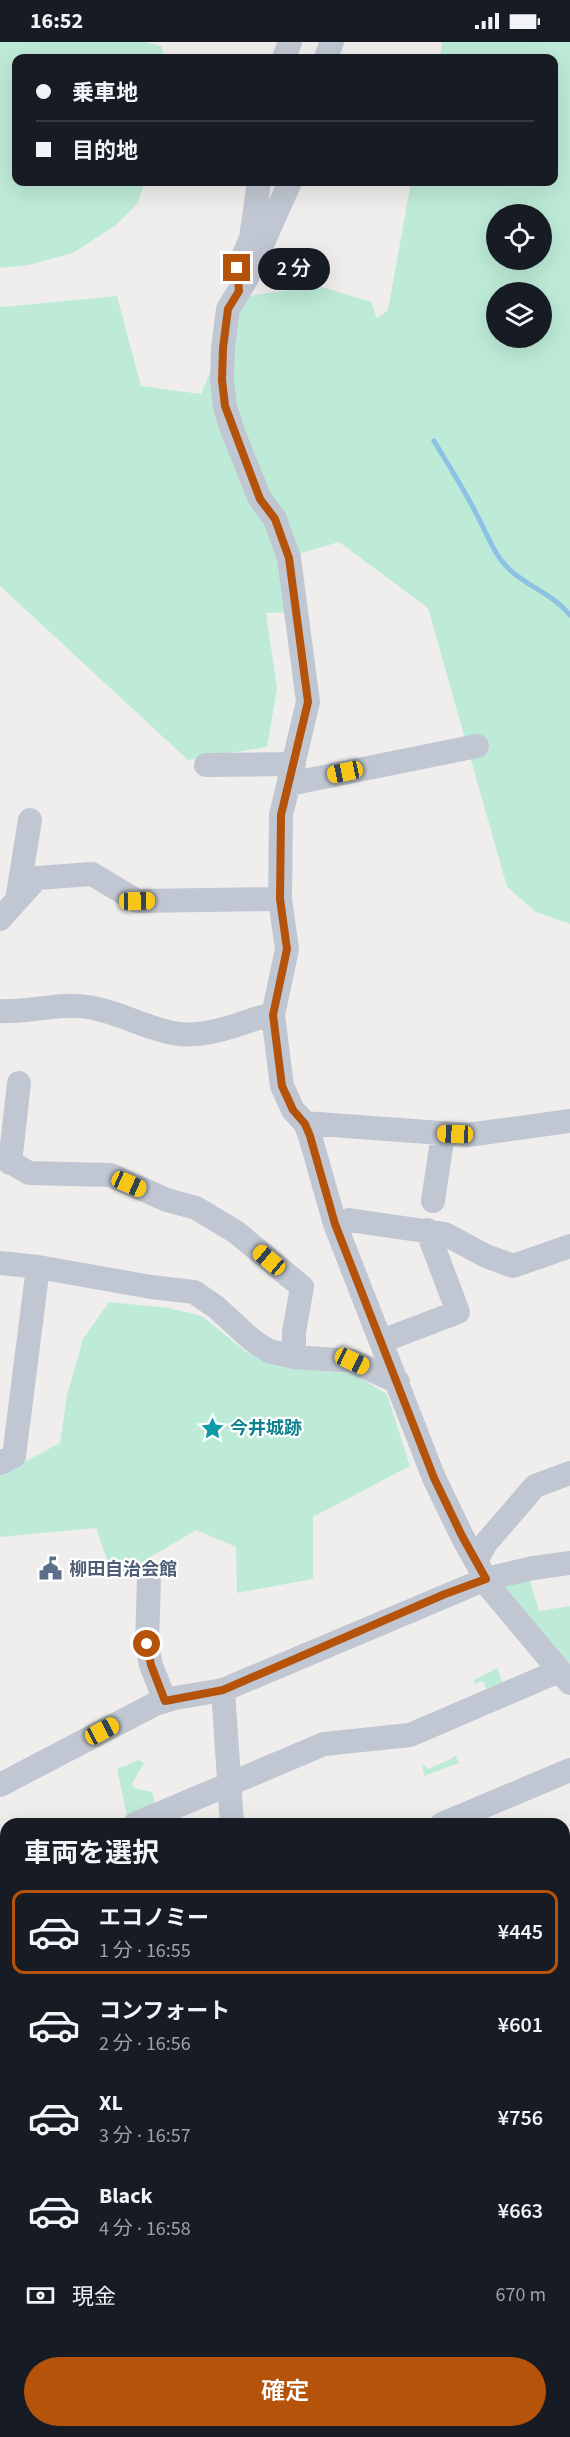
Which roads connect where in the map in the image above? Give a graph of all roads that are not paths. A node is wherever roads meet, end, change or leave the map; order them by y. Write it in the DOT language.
graph roads {
  1 [pos="258,186"];
  2 [pos="288,186"];
  3 [pos="239,291"];
  4 [pos="477,746"];
  5 [pos="206,765"];
  6 [pos="292,774"];
  7 [pos="30,820"];
  8 [pos="280,899"];
  9 [pos="17,900"];
  10 [pos="0,919"];
  11 [pos="0,1011"];
  12 [pos="273,1015"];
  13 [pos="19,1083"];
  14 [pos="570,1121"];
  15 [pos="305,1124"];
  16 [pos="442,1134"];
  17 [pos="5,1159"];
  18 [pos="433,1201"];
  19 [pos="335,1224"];
  20 [pos="427,1230"];
  21 [pos="570,1246"];
  22 [pos="0,1263"];
  23 [pos="38,1267"];
  24 [pos="382,1341"];
  25 [pos="294,1357"];
  26 [pos="398,1382"];
  27 [pos="0,1463"];
  28 [pos="570,1473"];
  29 [pos="570,1563"];
  30 [pos="481,1570"];
  31 [pos="149,1578"];
  32 [pos="564,1677"];
  33 [pos="223,1690"];
  34 [pos="165,1701"];
  35 [pos="570,1770"];
  36 [pos="229,1784"];
  37 [pos="0,1785"];
  38 [pos="149,1818"];
  39 [pos="232,1818"];
  40 [pos="456,1818"];
  1 -- 3 [label="street"];
  2 -- 3 [label="street"];
  3 -- 6 [label="street"];
  4 -- 6 [label="street"];
  5 -- 6 [label="street"];
  6 -- 8 [label="street"];
  7 -- 9 [label="street"];
  8 -- 9 [label="street"];
  8 -- 12 [label="street"];
  9 -- 10 [label="street"];
  11 -- 12 [label="street"];
  12 -- 15 [label="street"];
  13 -- 17 [label="street"];
  14 -- 16 [label="street"];
  15 -- 16 [label="street"];
  15 -- 19 [label="street"];
  16 -- 18 [label="street"];
  17 -- 25 [label="street"];
  19 -- 20 [label="street"];
  19 -- 24 [label="street"];
  20 -- 21 [label="street"];
  20 -- 24 [label="street"];
  22 -- 23 [label="street"];
  23 -- 25 [label="street"];
  23 -- 27 [label="street"];
  24 -- 26 [label="street"];
  25 -- 26 [label="street"];
  26 -- 30 [label="street"];
  28 -- 30 [label="street"];
  29 -- 30 [label="street"];
  30 -- 32 [label="street"];
  30 -- 33 [label="street"];
  31 -- 34 [label="street"];
  32 -- 36 [label="street"];
  33 -- 34 [label="street"];
  33 -- 36 [label="street"];
  34 -- 37 [label="street"];
  35 -- 40 [label="street"];
  36 -- 38 [label="street"];
  36 -- 39 [label="street"];
}
